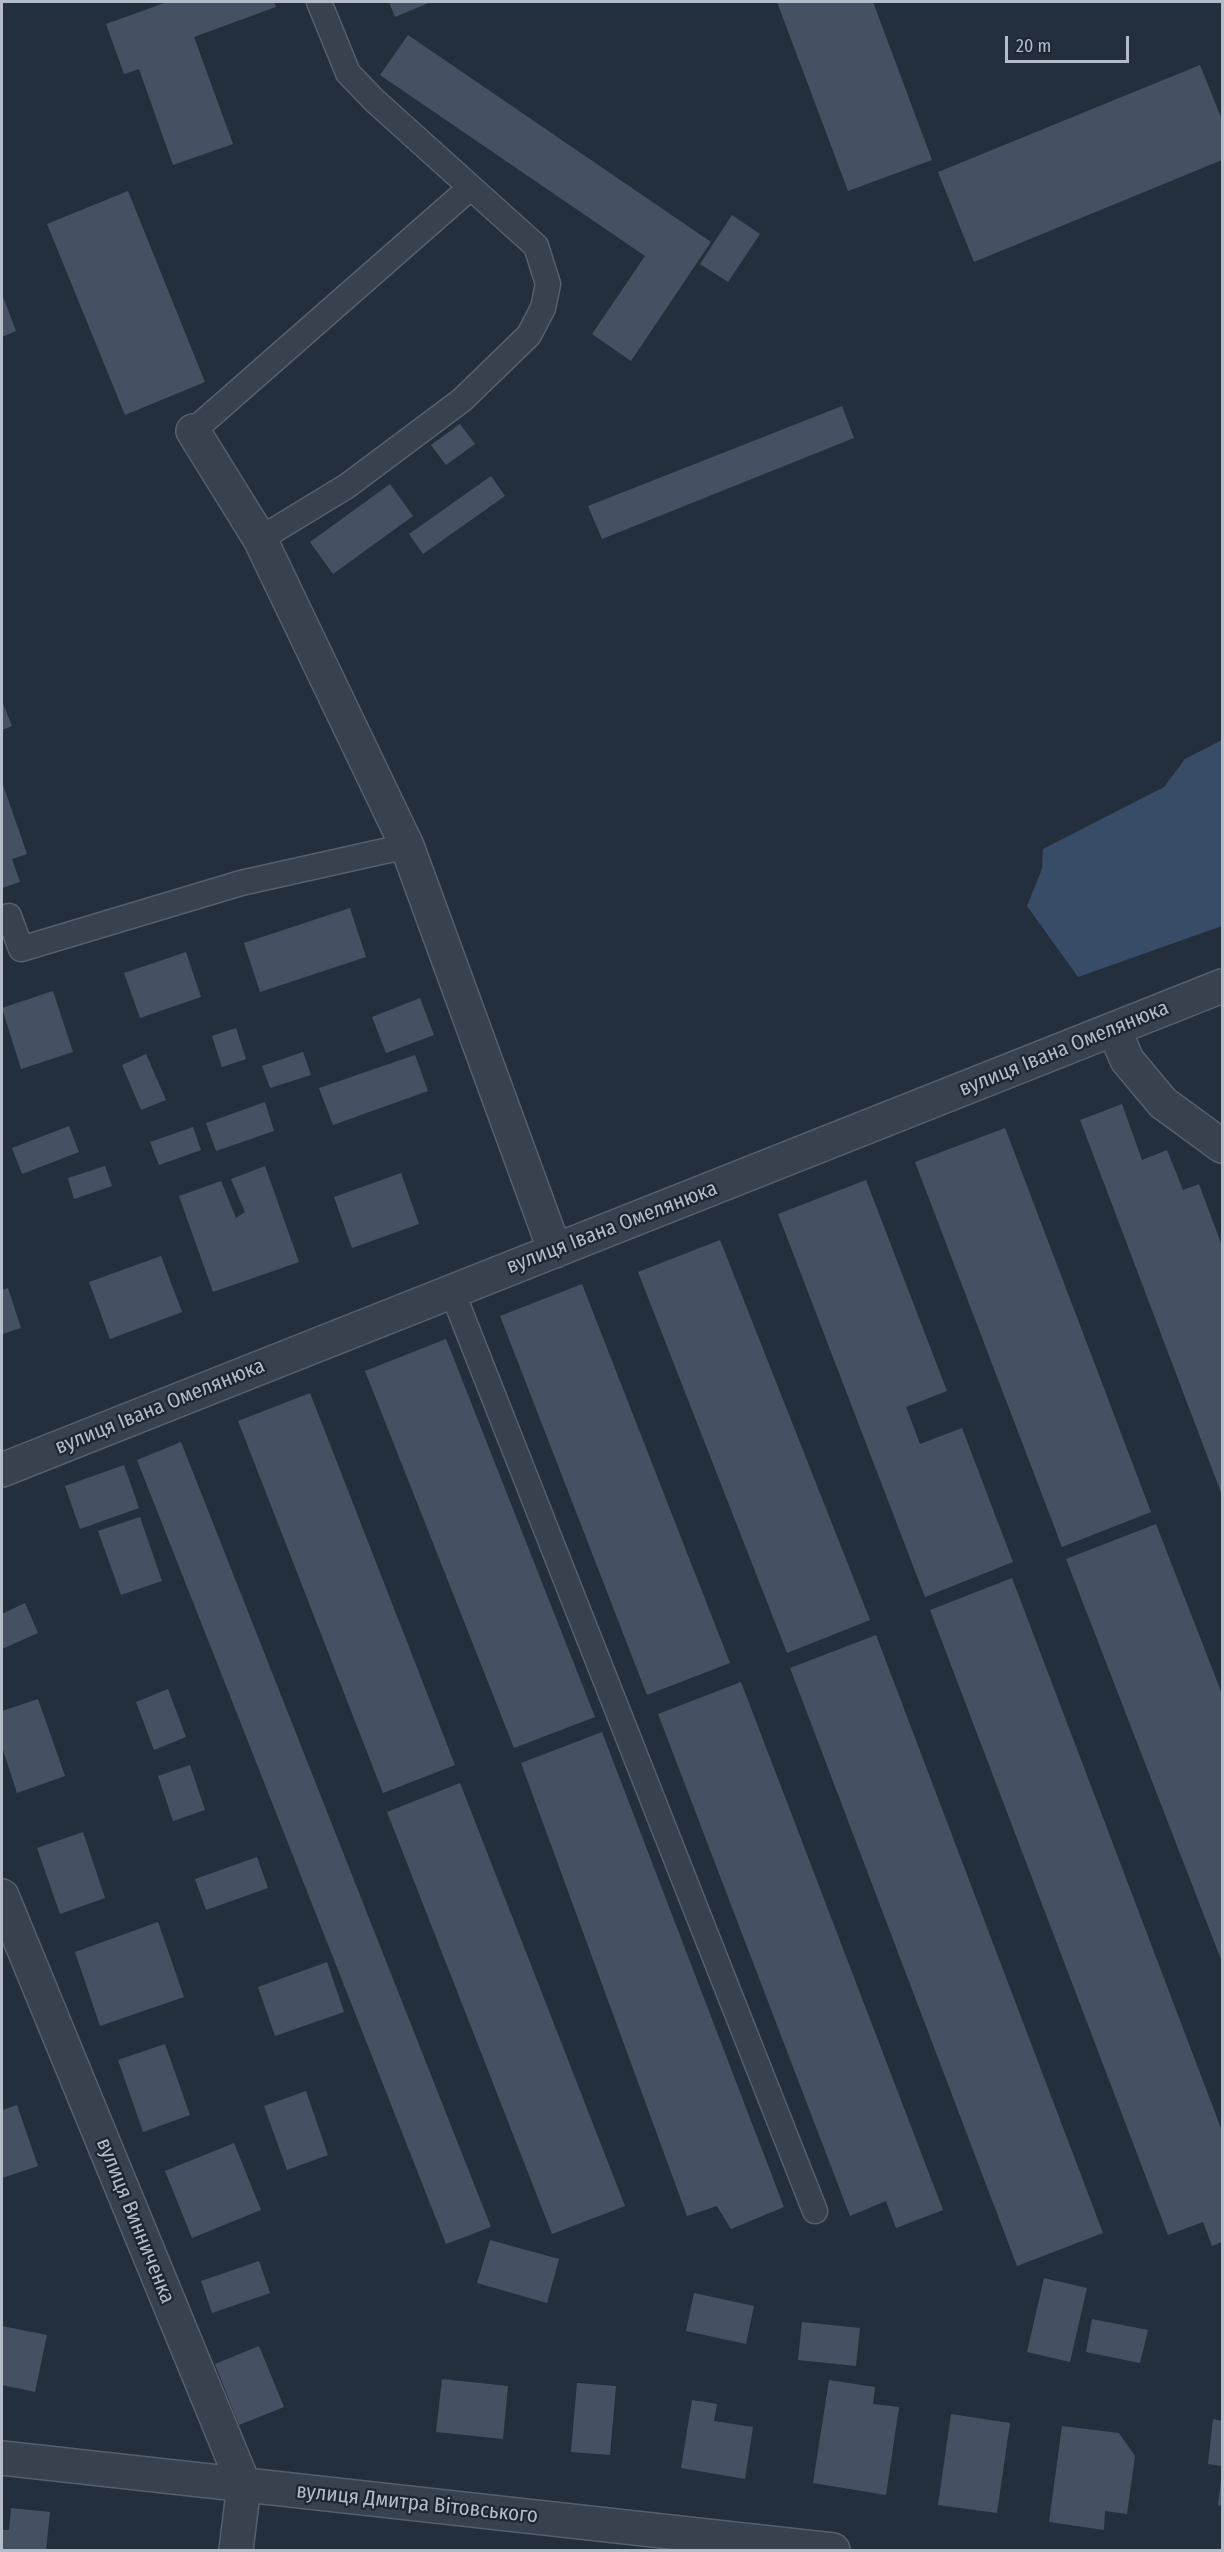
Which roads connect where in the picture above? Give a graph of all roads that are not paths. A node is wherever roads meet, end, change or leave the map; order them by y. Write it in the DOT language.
graph roads {
  1 [pos="319,2"];
  2 [pos="470,188"];
  3 [pos="194,430"];
  4 [pos="260,538"];
  5 [pos="407,846"];
  6 [pos="9,916"];
  7 [pos="1222,986"];
  8 [pos="1114,1029"];
  9 [pos="1222,1146"];
  10 [pos="555,1251"];
  11 [pos="452,1291"];
  12 [pos="2,1470"];
  13 [pos="2,1896"];
  14 [pos="815,2211"];
  15 [pos="2,2458"];
  16 [pos="244,2485"];
  17 [pos="236,2550"];
  18 [pos="833,2550"];
  1 -- 2 [label="lane"];
  2 -- 3 [label="lane"];
  2 -- 4 [label="lane"];
  3 -- 4 [label="street"];
  4 -- 5 [label="street"];
  5 -- 6 [label="lane"];
  5 -- 10 [label="street"];
  7 -- 8 [label="street, вулиця Івана Омелянюка"];
  8 -- 9 [label="street"];
  8 -- 10 [label="street, вулиця Івана Омелянюка"];
  10 -- 11 [label="street, вулиця Івана Омелянюка"];
  11 -- 12 [label="street, вулиця Івана Омелянюка"];
  11 -- 14 [label="lane"];
  13 -- 16 [label="street, вулиця Винниченка"];
  15 -- 16 [label="street, вулиця Дмитра Вітовського"];
  16 -- 17 [label="street, вулиця Винниченка"];
  16 -- 18 [label="street, вулиця Дмитра Вітовського"];
}
